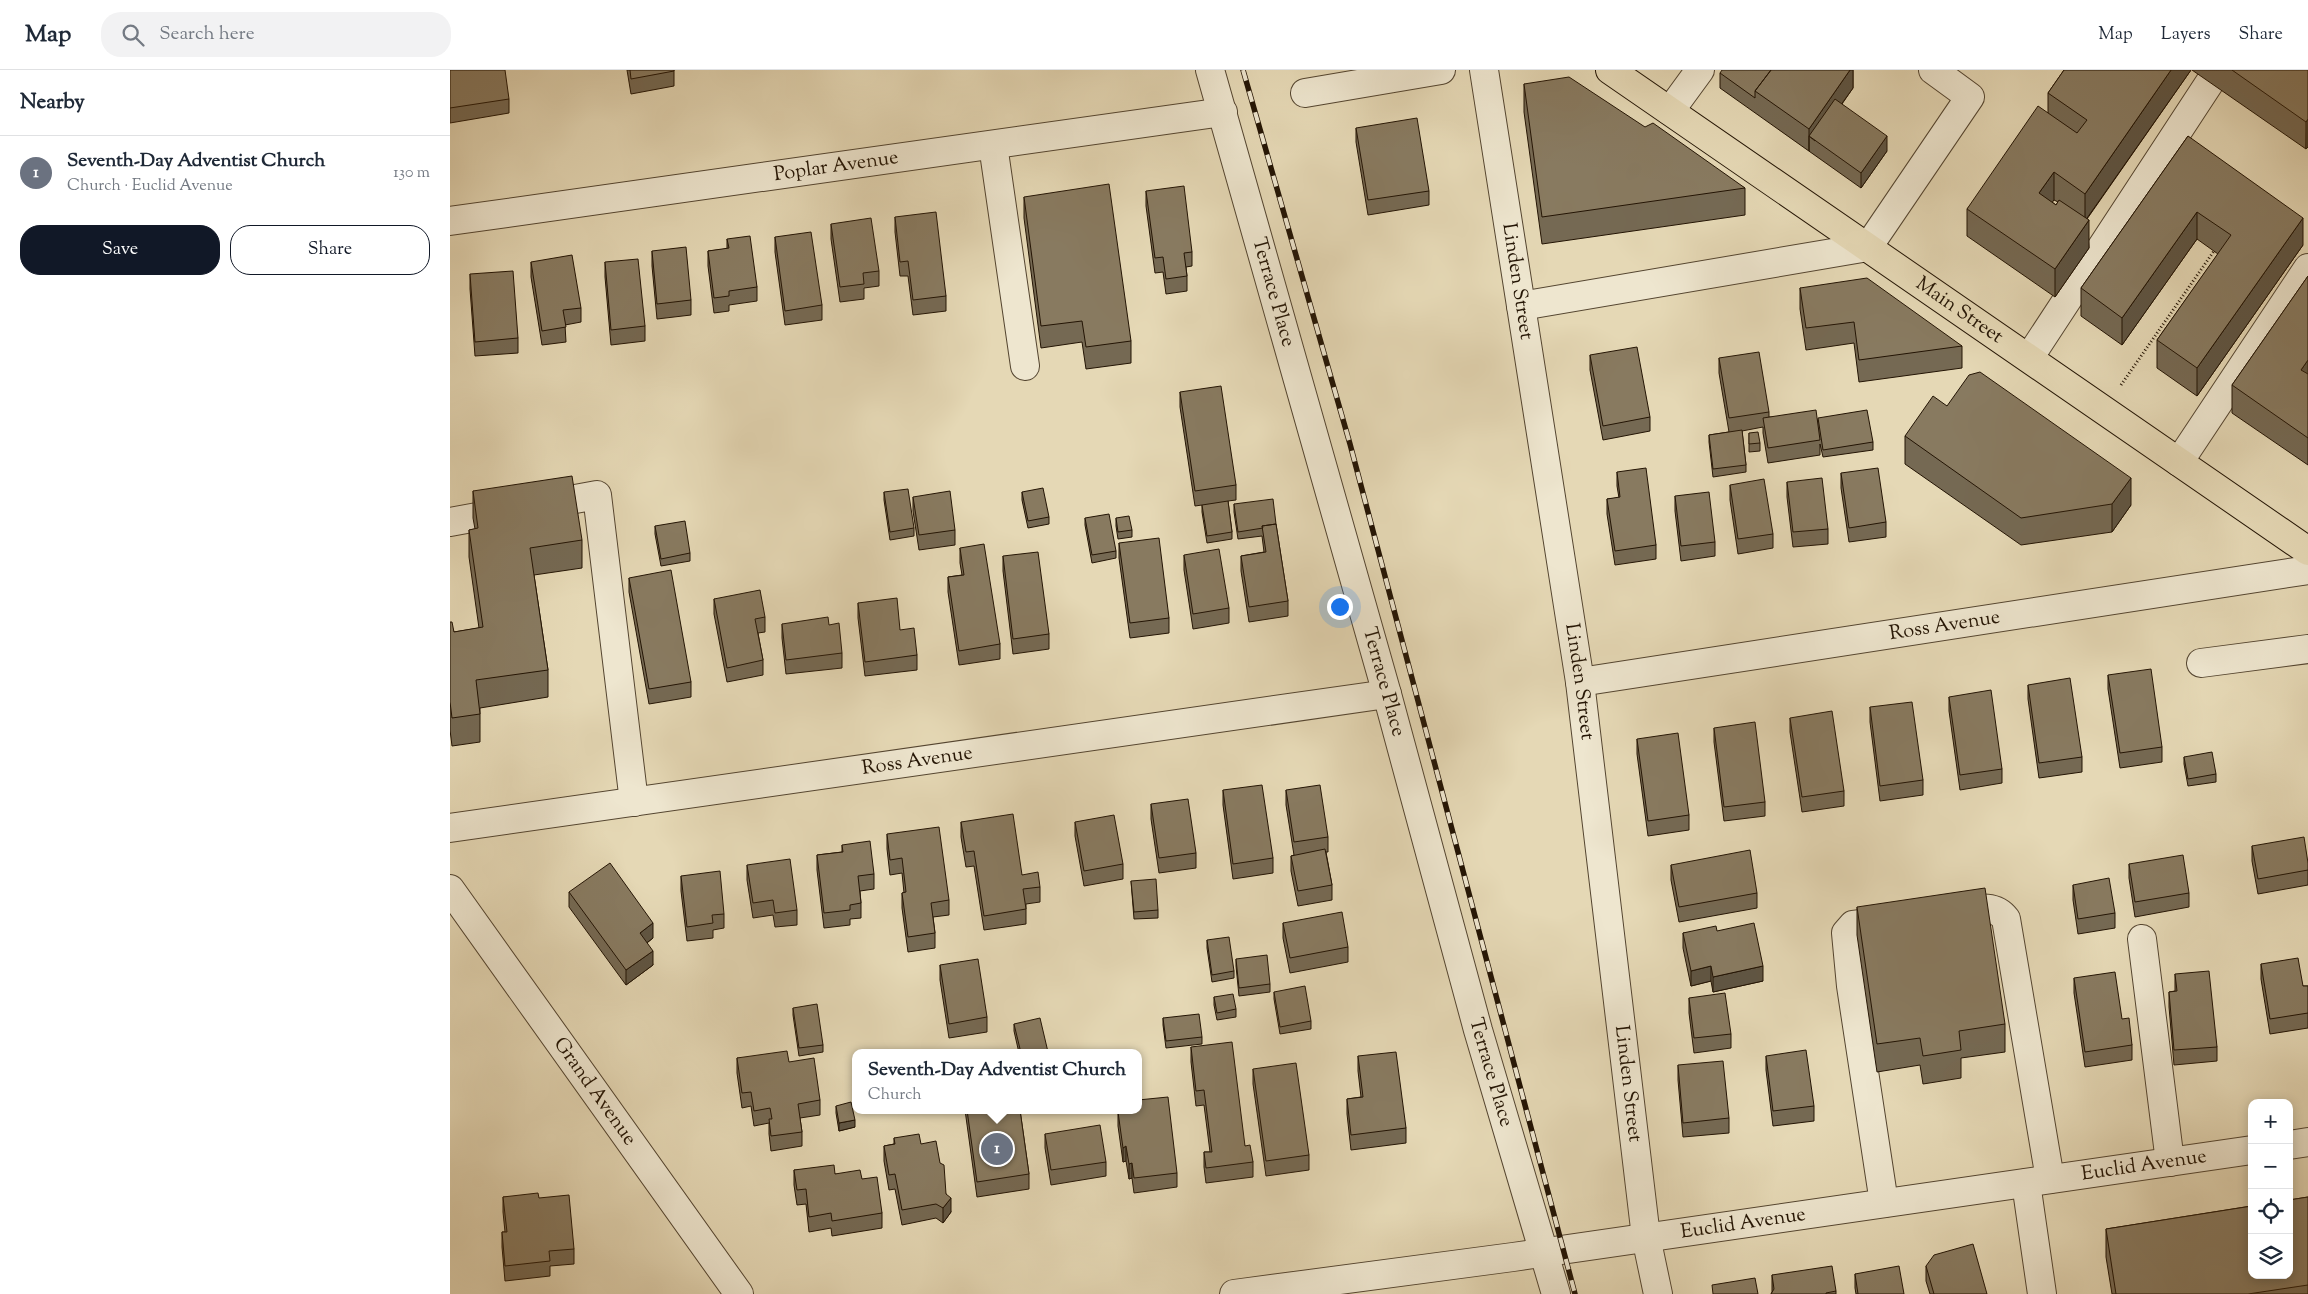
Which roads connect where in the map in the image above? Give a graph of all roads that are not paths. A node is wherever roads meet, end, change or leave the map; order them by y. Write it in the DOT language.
graph roads {
  1 [pos="1210,70"];
  2 [pos="1441,70"];
  3 [pos="1484,70"];
  4 [pos="1610,70"];
  5 [pos="1700,70"];
  6 [pos="1933,70"];
  7 [pos="2210,82"];
  8 [pos="1305,93"];
  9 [pos="1670,111"];
  10 [pos="1223,112"];
  11 [pos="993,145"];
  12 [pos="450,221"];
  13 [pos="1868,247"];
  14 [pos="2308,268"];
  15 [pos="1521,306"];
  16 [pos="2029,358"];
  17 [pos="1025,366"];
  18 [pos="2179,462"];
  19 [pos="450,522"];
  20 [pos="2308,551"];
  21 [pos="2308,570"];
  22 [pos="2308,649"];
  23 [pos="2201,663"];
  24 [pos="1580,682"];
  25 [pos="1387,694"];
  26 [pos="634,802"];
  27 [pos="450,828"];
  28 [pos="450,889"];
  29 [pos="2142,939"];
  30 [pos="2308,1142"];
  31 [pos="2293,1144"];
  32 [pos="2248,1151"];
  33 [pos="2170,1162"];
  34 [pos="2038,1181"];
  35 [pos="1884,1203"];
  36 [pos="1646,1238"];
  37 [pos="1543,1253"];
  38 [pos="739,1294"];
  39 [pos="1234,1294"];
  40 [pos="1556,1294"];
  41 [pos="1658,1294"];
  42 [pos="2042,1294"];
  1 -- 10 [label="street, Terrace Place"];
  2 -- 8 [label="street"];
  3 -- 15 [label="street, Linden Street"];
  4 -- 9 [label="main road, Main Street"];
  5 -- 9 [label="street"];
  6 -- 13 [label="street"];
  7 -- 16 [label="street"];
  9 -- 13 [label="main road, Main Street"];
  10 -- 11 [label="street, Poplar Avenue"];
  10 -- 25 [label="street, Terrace Place"];
  11 -- 12 [label="street, Poplar Avenue"];
  11 -- 17 [label="street"];
  13 -- 15 [label="street"];
  13 -- 16 [label="main road, Main Street"];
  14 -- 18 [label="street"];
  15 -- 24 [label="street, Linden Street"];
  16 -- 18 [label="main road, Main Street"];
  18 -- 20 [label="main road, Main Street"];
  19 -- 26 [label="street"];
  21 -- 24 [label="street, Ross Avenue"];
  22 -- 23 [label="street"];
  24 -- 36 [label="street, Linden Street"];
  25 -- 26 [label="street, Ross Avenue"];
  25 -- 37 [label="street, Terrace Place"];
  26 -- 27 [label="street, Ross Avenue"];
  28 -- 38 [label="street, Grand Avenue"];
  29 -- 33 [label="street"];
  30 -- 31 [label="street"];
  32 -- 33 [label="street, Euclid Avenue"];
  33 -- 34 [label="street, Euclid Avenue"];
  34 -- 35 [label="street, Euclid Avenue"];
  34 -- 35 [label="street"];
  34 -- 42 [label="street"];
  35 -- 36 [label="street, Euclid Avenue"];
  36 -- 37 [label="street, Euclid Avenue"];
  36 -- 41 [label="street, Linden Street"];
  37 -- 39 [label="street, Euclid Avenue"];
  37 -- 40 [label="street, Terrace Place"];
}
